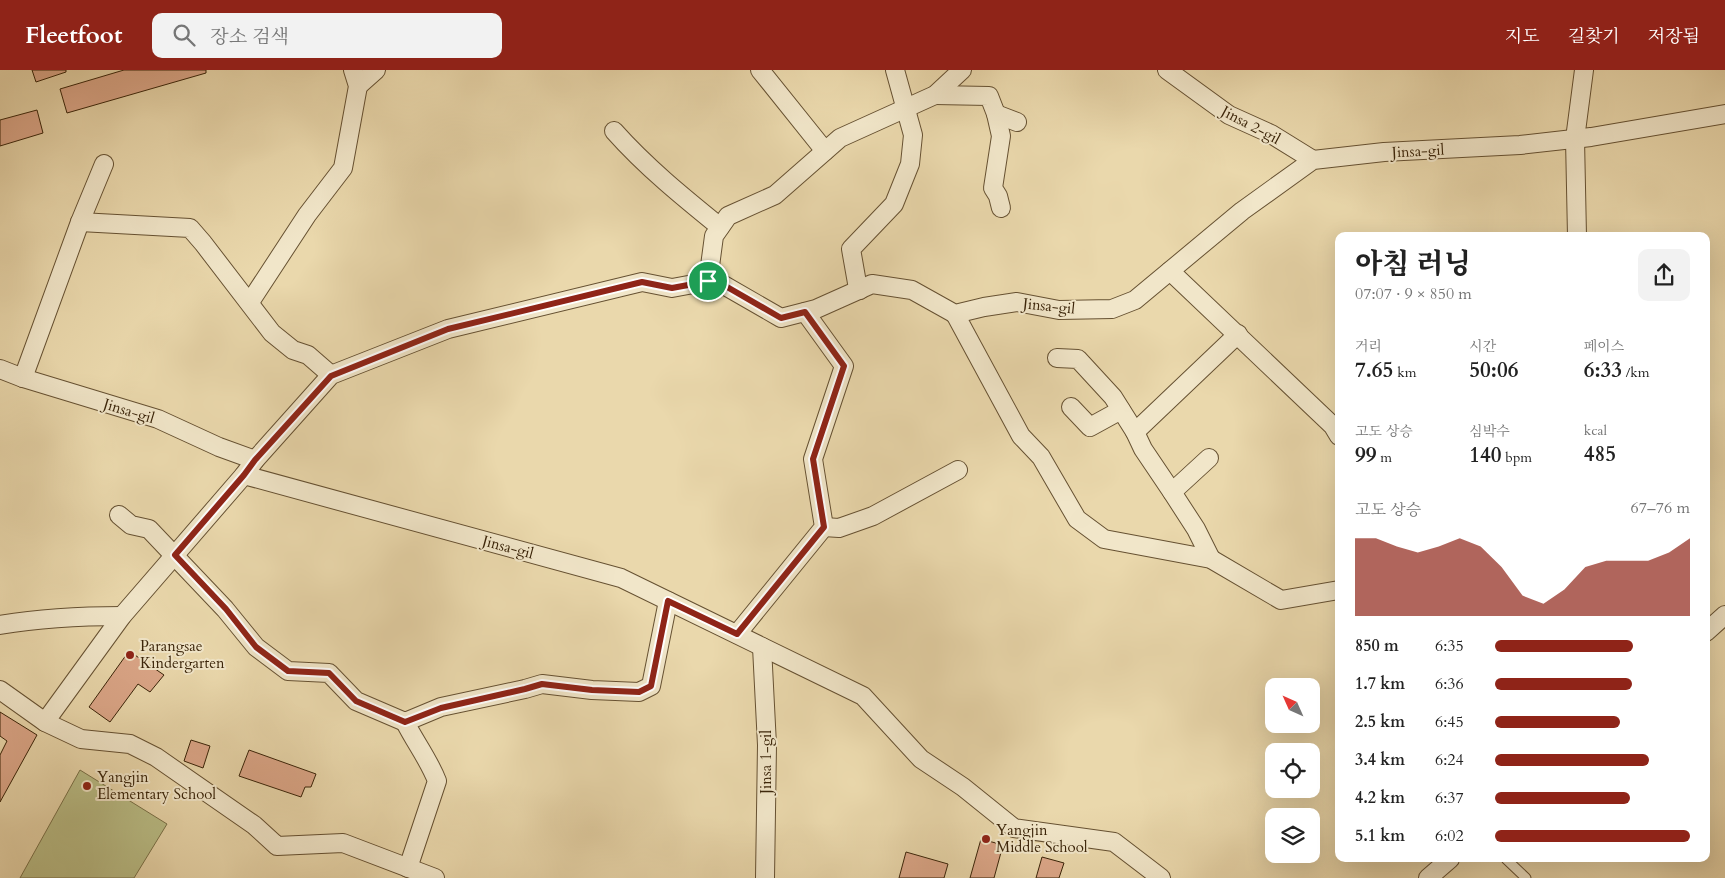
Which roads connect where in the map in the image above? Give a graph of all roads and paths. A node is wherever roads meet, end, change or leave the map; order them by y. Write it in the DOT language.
graph roads {
  1 [pos="376,70"];
  2 [pos="760,70"];
  3 [pos="895,70"];
  4 [pos="1167,70"];
  5 [pos="1584,70"];
  6 [pos="953,73"];
  7 [pos="356,78"];
  8 [pos="935,95"];
  9 [pos="904,108"];
  10 [pos="996,114"];
  11 [pos="1725,114"];
  12 [pos="1017,122"];
  13 [pos="614,131"];
  14 [pos="1575,139"];
  15 [pos="825,152"];
  16 [pos="1313,160"];
  17 [pos="104,164"];
  18 [pos="1001,208"];
  19 [pos="80,222"];
  20 [pos="720,227"];
  21 [pos="1577,232"];
  22 [pos="1170,271"];
  23 [pos="708,281"];
  24 [pos="860,290"];
  25 [pos="250,302"];
  26 [pos="805,312"];
  27 [pos="955,314"];
  28 [pos="1238,334"];
  29 [pos="1057,358"];
  30 [pos="0,369"];
  31 [pos="331,376"];
  32 [pos="24,378"];
  33 [pos="1071,407"];
  34 [pos="1121,410"];
  35 [pos="1335,429"];
  36 [pos="1135,432"];
  37 [pos="1209,458"];
  38 [pos="255,460"];
  39 [pos="958,470"];
  40 [pos="244,475"];
  41 [pos="1172,492"];
  42 [pos="119,515"];
  43 [pos="824,527"];
  44 [pos="175,555"];
  45 [pos="1211,559"];
  46 [pos="1335,591"];
  47 [pos="668,601"];
  48 [pos="122,616"];
  49 [pos="0,625"];
  50 [pos="737,634"];
  51 [pos="762,646"];
  52 [pos="0,690"];
  53 [pos="45,722"];
  54 [pos="405,722"];
  55 [pos="1447,862"];
  56 [pos="1509,862"];
  57 [pos="408,868"];
  58 [pos="435,878"];
  59 [pos="765,878"];
  60 [pos="1161,878"];
  61 [pos="1428,878"];
  62 [pos="1526,878"];
  1 -- 7 [label="street"];
  2 -- 15 [label="street"];
  3 -- 9 [label="street"];
  4 -- 16 [label="street, Jinsa 2-gil"];
  5 -- 14 [label="street"];
  6 -- 8 [label="street"];
  7 -- 25 [label="street"];
  8 -- 9 [label="street"];
  8 -- 10 [label="street"];
  9 -- 15 [label="street"];
  9 -- 24 [label="street"];
  10 -- 12 [label="street"];
  10 -- 18 [label="street"];
  11 -- 14 [label="street, Jinsa-gil"];
  13 -- 20 [label="street"];
  14 -- 16 [label="street, Jinsa-gil"];
  14 -- 21 [label="street"];
  15 -- 20 [label="street"];
  16 -- 22 [label="street, Jinsa-gil"];
  17 -- 19 [label="street"];
  19 -- 25 [label="street"];
  19 -- 32 [label="street"];
  20 -- 23 [label="street"];
  22 -- 27 [label="street, Jinsa-gil"];
  22 -- 28 [label="street"];
  23 -- 26 [label="street"];
  23 -- 31 [label="street"];
  24 -- 26 [label="street"];
  24 -- 27 [label="street"];
  25 -- 31 [label="street"];
  26 -- 43 [label="street"];
  27 -- 45 [label="street"];
  28 -- 35 [label="street"];
  28 -- 36 [label="street"];
  29 -- 34 [label="street"];
  30 -- 32 [label="street, Jinsa-gil"];
  31 -- 38 [label="street"];
  32 -- 38 [label="street, Jinsa-gil"];
  33 -- 34 [label="street"];
  34 -- 36 [label="street"];
  36 -- 41 [label="street"];
  37 -- 41 [label="street"];
  38 -- 40 [label="street"];
  39 -- 43 [label="street"];
  40 -- 44 [label="street"];
  40 -- 47 [label="street, Jinsa-gil"];
  41 -- 45 [label="street"];
  42 -- 44 [label="street"];
  43 -- 50 [label="street"];
  44 -- 48 [label="street"];
  44 -- 54 [label="street"];
  45 -- 46 [label="street"];
  47 -- 50 [label="street, Jinsa-gil"];
  47 -- 54 [label="street"];
  48 -- 49 [label="street"];
  48 -- 53 [label="street"];
  50 -- 51 [label="street, Jinsa-gil"];
  51 -- 59 [label="street, Jinsa 1-gil"];
  51 -- 60 [label="street, Jinsa-gil"];
  52 -- 53 [label="street"];
  53 -- 57 [label="street"];
  54 -- 57 [label="street"];
  55 -- 61 [label="street"];
  56 -- 62 [label="lane"];
  57 -- 58 [label="street"];
}
